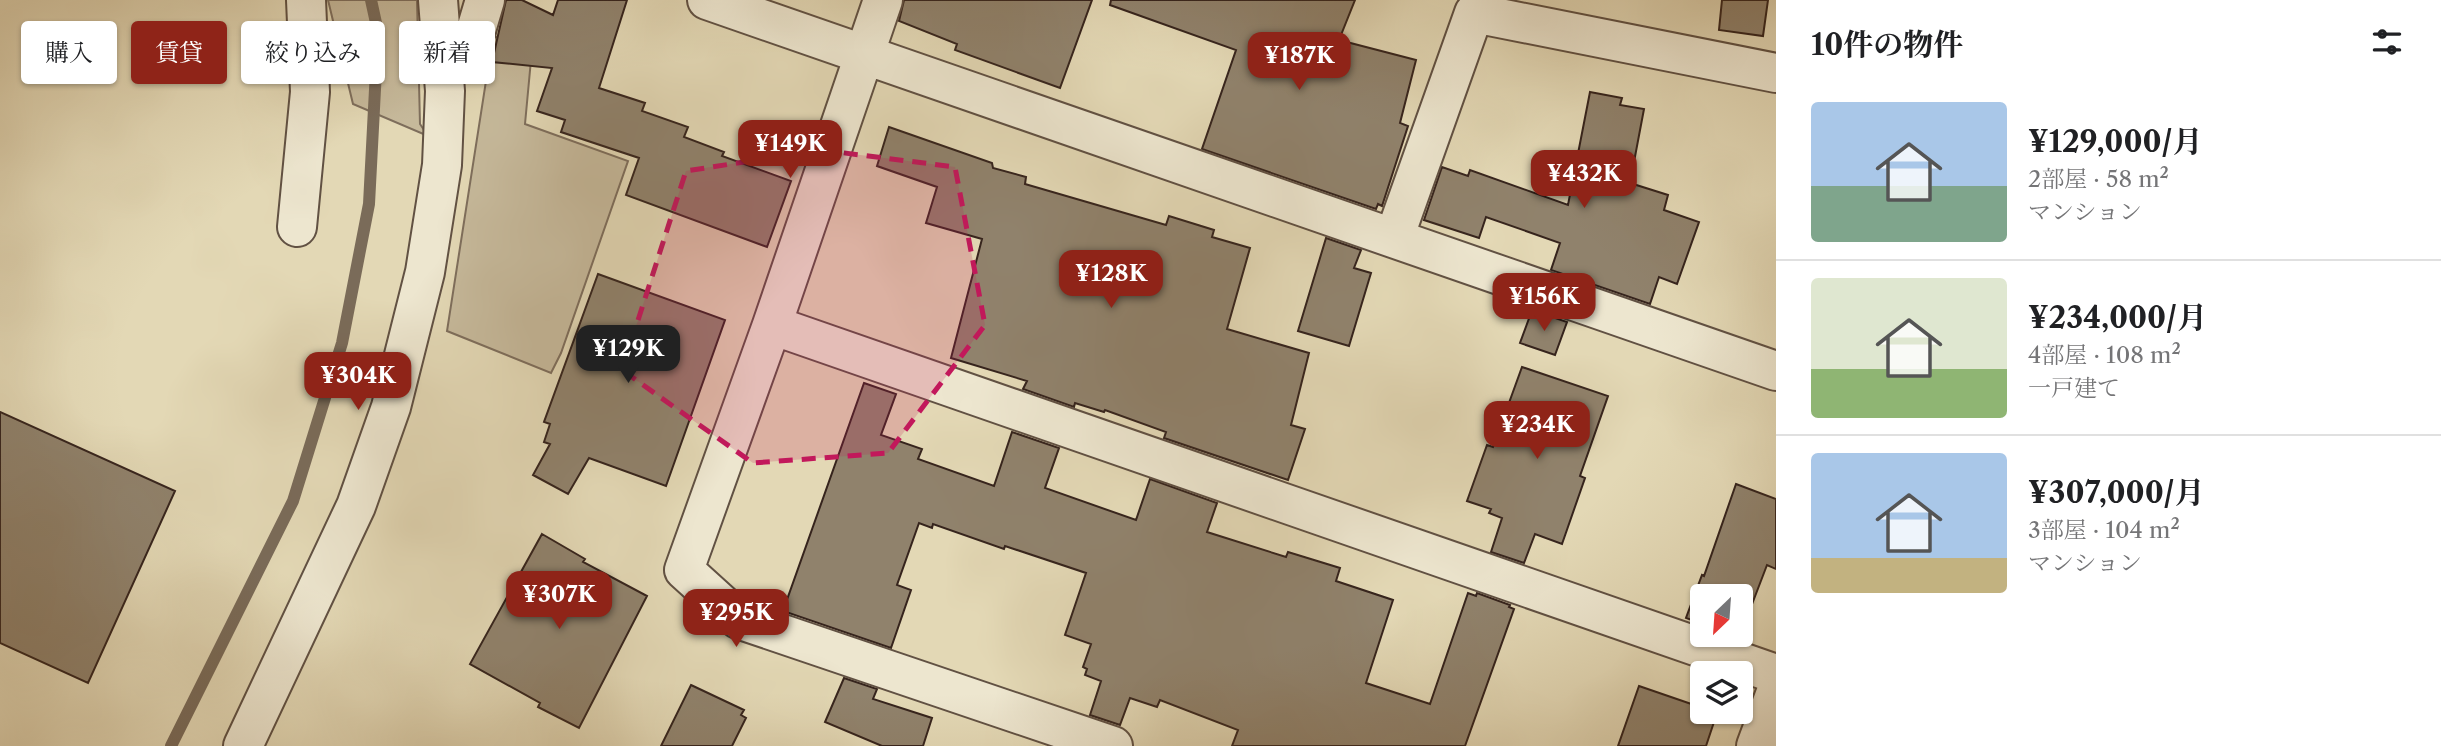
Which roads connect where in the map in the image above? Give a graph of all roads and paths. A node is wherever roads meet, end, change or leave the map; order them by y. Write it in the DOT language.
graph roads {
  1 [pos="306,0"];
  2 [pos="438,0"];
  3 [pos="485,0"];
  4 [pos="707,0"];
  5 [pos="884,0"];
  6 [pos="1464,7"];
  7 [pos="439,21"];
  8 [pos="479,21"];
  9 [pos="864,54"];
  10 [pos="1776,73"];
  11 [pos="444,84"];
  12 [pos="297,227"];
  13 [pos="1394,238"];
  14 [pos="772,325"];
  15 [pos="1776,371"];
  16 [pos="1776,674"];
  17 [pos="1776,692"];
  18 [pos="243,746"];
  19 [pos="1113,746"];
  20 [pos="1756,746"];
  1 -- 12 [label="street"];
  2 -- 7 [label="street"];
  3 -- 8 [label="street"];
  4 -- 9 [label="street"];
  5 -- 9 [label="street"];
  6 -- 10 [label="street"];
  6 -- 13 [label="street"];
  9 -- 13 [label="street"];
  9 -- 14 [label="street"];
  11 -- 18 [label="street"];
  13 -- 15 [label="street"];
  14 -- 16 [label="street"];
  14 -- 19 [label="street"];
  17 -- 20 [label="street"];
}
